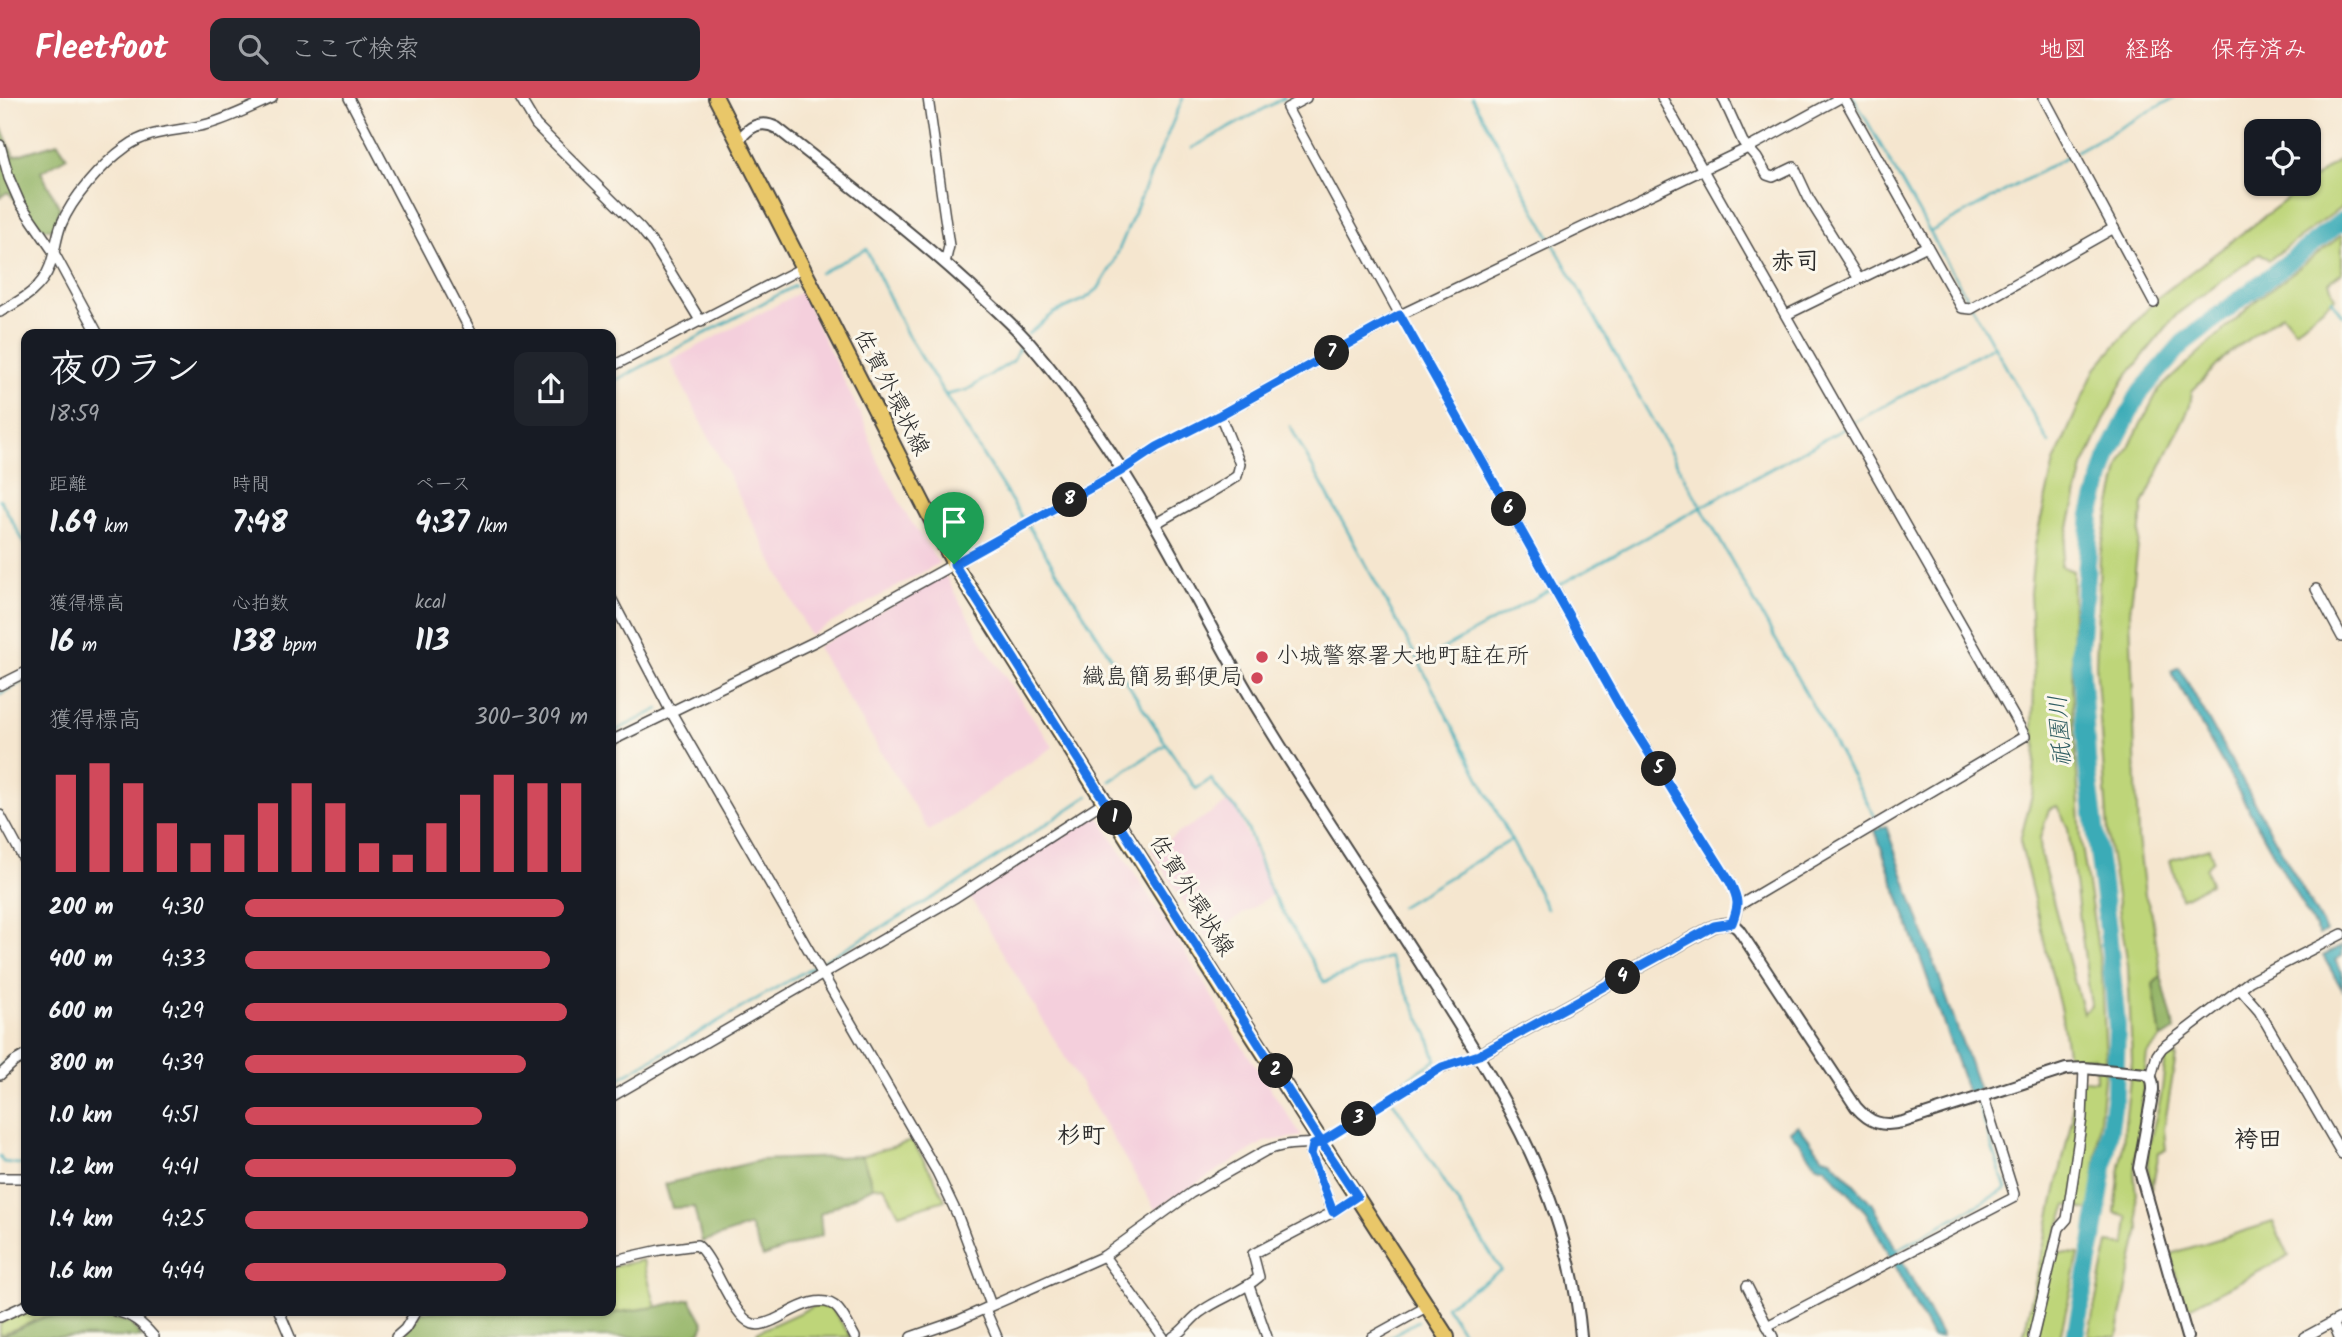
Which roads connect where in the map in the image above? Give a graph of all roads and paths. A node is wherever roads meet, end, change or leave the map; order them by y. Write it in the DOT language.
graph roads {
  1 [pos="272,98"];
  2 [pos="349,98"];
  3 [pos="520,98"];
  4 [pos="716,98"];
  5 [pos="928,98"];
  6 [pos="1306,98"];
  7 [pos="1662,98"];
  8 [pos="1723,98"];
  9 [pos="1842,98"];
  10 [pos="2044,98"];
  11 [pos="738,141"];
  12 [pos="0,145"];
  13 [pos="1748,148"];
  14 [pos="1703,170"];
  15 [pos="2114,228"];
  16 [pos="1927,246"];
  17 [pos="54,251"];
  18 [pos="945,263"];
  19 [pos="802,268"];
  20 [pos="1859,279"];
  21 [pos="2154,303"];
  22 [pos="0,312"];
  23 [pos="1400,315"];
  24 [pos="1786,315"];
  25 [pos="701,321"];
  26 [pos="95,329"];
  27 [pos="469,329"];
  28 [pos="616,364"];
  29 [pos="1220,415"];
  30 [pos="1121,471"];
  31 [pos="1155,524"];
  32 [pos="954,564"];
  33 [pos="2316,589"];
  34 [pos="616,608"];
  35 [pos="2342,637"];
  36 [pos="21,674"];
  37 [pos="0,685"];
  38 [pos="671,712"];
  39 [pos="616,739"];
  40 [pos="1105,801"];
  41 [pos="0,815"];
  42 [pos="21,854"];
  43 [pos="1738,906"];
  44 [pos="1732,923"];
  45 [pos="2342,934"];
  46 [pos="823,973"];
  47 [pos="2240,989"];
  48 [pos="1479,1055"];
  49 [pos="21,1059"];
  50 [pos="2084,1068"];
  51 [pos="0,1075"];
  52 [pos="2148,1076"];
  53 [pos="616,1094"];
  54 [pos="1983,1095"];
  55 [pos="1317,1143"];
  56 [pos="2342,1154"];
  57 [pos="0,1178"];
  58 [pos="21,1178"];
  59 [pos="1357,1196"];
  60 [pos="1333,1212"];
  61 [pos="1104,1256"];
  62 [pos="616,1260"];
  63 [pos="1249,1286"];
  64 [pos="1747,1286"];
  65 [pos="21,1307"];
  66 [pos="988,1307"];
  67 [pos="1428,1307"];
  68 [pos="132,1316"];
  69 [pos="280,1316"];
  70 [pos="413,1316"];
  71 [pos="0,1317"];
  72 [pos="2338,1320"];
  73 [pos="1767,1326"];
  74 [pos="931,1334"];
  75 [pos="154,1337"];
  76 [pos="290,1337"];
  77 [pos="396,1337"];
  78 [pos="855,1337"];
  79 [pos="911,1337"];
  80 [pos="997,1337"];
  81 [pos="1163,1337"];
  82 [pos="1173,1337"];
  83 [pos="1268,1337"];
  84 [pos="1372,1337"];
  85 [pos="1447,1337"];
  86 [pos="1581,1337"];
  87 [pos="1773,1337"];
  88 [pos="2033,1337"];
  89 [pos="2188,1337"];
  90 [pos="2305,1337"];
  91 [pos="2339,1337"];
  1 -- 17 [label="street"];
  2 -- 27 [label="street"];
  3 -- 25 [label="street"];
  4 -- 11 [label="main road, 佐賀外環状線"];
  5 -- 18 [label="street"];
  6 -- 23 [label="street"];
  7 -- 14 [label="street"];
  8 -- 13 [label="street"];
  9 -- 13 [label="street"];
  9 -- 16 [label="street"];
  10 -- 15 [label="street"];
  11 -- 18 [label="street"];
  11 -- 19 [label="main road, 佐賀外環状線"];
  12 -- 17 [label="street"];
  13 -- 14 [label="street"];
  13 -- 20 [label="street"];
  14 -- 23 [label="street"];
  14 -- 24 [label="street"];
  15 -- 16 [label="street"];
  15 -- 21 [label="street"];
  16 -- 20 [label="street"];
  17 -- 22 [label="street"];
  17 -- 26 [label="street"];
  18 -- 30 [label="street"];
  19 -- 25 [label="street"];
  19 -- 32 [label="main road, 佐賀外環状線"];
  20 -- 24 [label="street"];
  23 -- 29 [label="street"];
  23 -- 43 [label="street"];
  24 -- 43 [label="street"];
  25 -- 28 [label="street"];
  29 -- 30 [label="street"];
  29 -- 31 [label="street"];
  30 -- 31 [label="street"];
  30 -- 32 [label="street"];
  31 -- 48 [label="street"];
  32 -- 38 [label="street"];
  32 -- 40 [label="main road, 佐賀外環状線"];
  33 -- 35 [label="street"];
  34 -- 38 [label="street"];
  36 -- 37 [label="street"];
  38 -- 39 [label="street"];
  38 -- 46 [label="street"];
  40 -- 46 [label="street"];
  40 -- 55 [label="main road, 佐賀外環状線"];
  41 -- 42 [label="street"];
  43 -- 44 [label="street"];
  44 -- 48 [label="street"];
  44 -- 54 [label="street"];
  45 -- 47 [label="street"];
  46 -- 53 [label="street"];
  46 -- 66 [label="street"];
  47 -- 52 [label="street"];
  47 -- 56 [label="street"];
  48 -- 55 [label="street"];
  48 -- 86 [label="street"];
  49 -- 51 [label="street"];
  50 -- 52 [label="street"];
  50 -- 54 [label="street"];
  50 -- 88 [label="street"];
  52 -- 89 [label="street"];
  54 -- 73 [label="street"];
  55 -- 59 [label="main road, 佐賀外環状線"];
  55 -- 60 [label="street"];
  55 -- 61 [label="street"];
  57 -- 58 [label="street"];
  59 -- 60 [label="street"];
  59 -- 67 [label="main road, 佐賀外環状線"];
  60 -- 63 [label="street"];
  61 -- 66 [label="street"];
  61 -- 81 [label="street"];
  62 -- 78 [label="street"];
  63 -- 82 [label="street"];
  63 -- 83 [label="street"];
  64 -- 73 [label="street"];
  65 -- 71 [label="street"];
  66 -- 74 [label="street"];
  66 -- 80 [label="street"];
  67 -- 84 [label="street"];
  67 -- 85 [label="main road, 佐賀外環状線"];
  68 -- 75 [label="street"];
  69 -- 76 [label="street"];
  70 -- 77 [label="street"];
  72 -- 90 [label="street"];
  72 -- 91 [label="street"];
  73 -- 87 [label="street"];
  74 -- 79 [label="street"];
}
